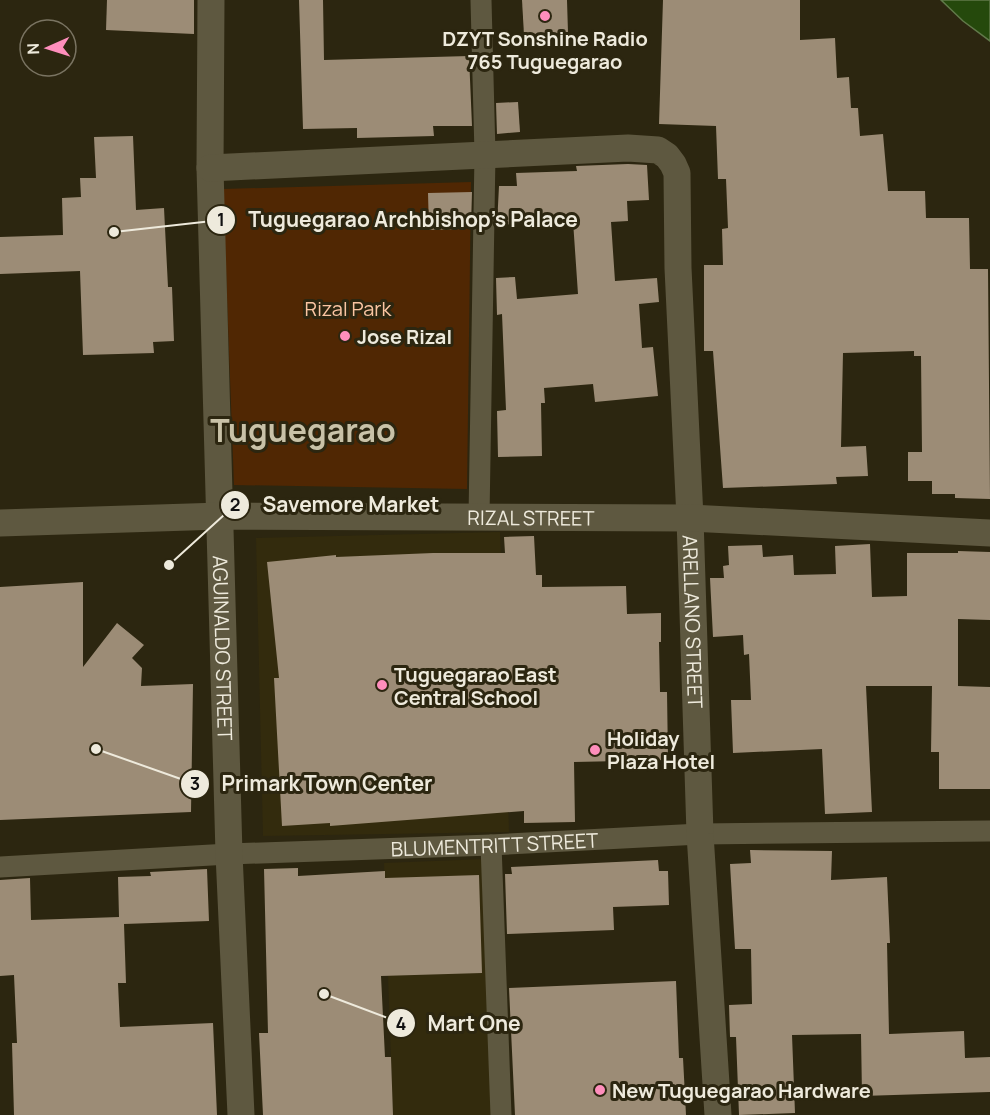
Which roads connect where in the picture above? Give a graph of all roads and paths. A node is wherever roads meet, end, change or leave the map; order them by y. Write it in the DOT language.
graph roads {
  1 [pos="211,0"];
  2 [pos="481,0"];
  3 [pos="484,154"];
  4 [pos="210,168"];
  5 [pos="221,516"];
  6 [pos="479,517"];
  7 [pos="690,518"];
  8 [pos="0,523"];
  9 [pos="990,533"];
  10 [pos="990,831"];
  11 [pos="700,834"];
  12 [pos="491,845"];
  13 [pos="229,854"];
  14 [pos="0,867"];
  15 [pos="241,1115"];
  16 [pos="501,1115"];
  17 [pos="718,1115"];
  1 -- 4 [label="street, AGUINALDO STREET"];
  2 -- 3 [label="street"];
  3 -- 4 [label="street"];
  3 -- 6 [label="street"];
  3 -- 7 [label="street, ARELLANO STREET"];
  4 -- 5 [label="street, AGUINALDO STREET"];
  5 -- 6 [label="street, RIZAL STREET"];
  5 -- 8 [label="street, RIZAL STREET"];
  5 -- 13 [label="street, AGUINALDO STREET"];
  6 -- 7 [label="street, RIZAL STREET"];
  7 -- 9 [label="street, RIZAL STREET"];
  7 -- 11 [label="street, ARELLANO STREET"];
  10 -- 11 [label="street, BLUMENTRITT STREET"];
  11 -- 12 [label="street, BLUMENTRITT STREET"];
  11 -- 17 [label="street, ARELLANO STREET"];
  12 -- 13 [label="street, BLUMENTRITT STREET"];
  12 -- 16 [label="street"];
  13 -- 14 [label="street, BLUMENTRITT STREET"];
  13 -- 15 [label="street, AGUINALDO STREET"];
}
